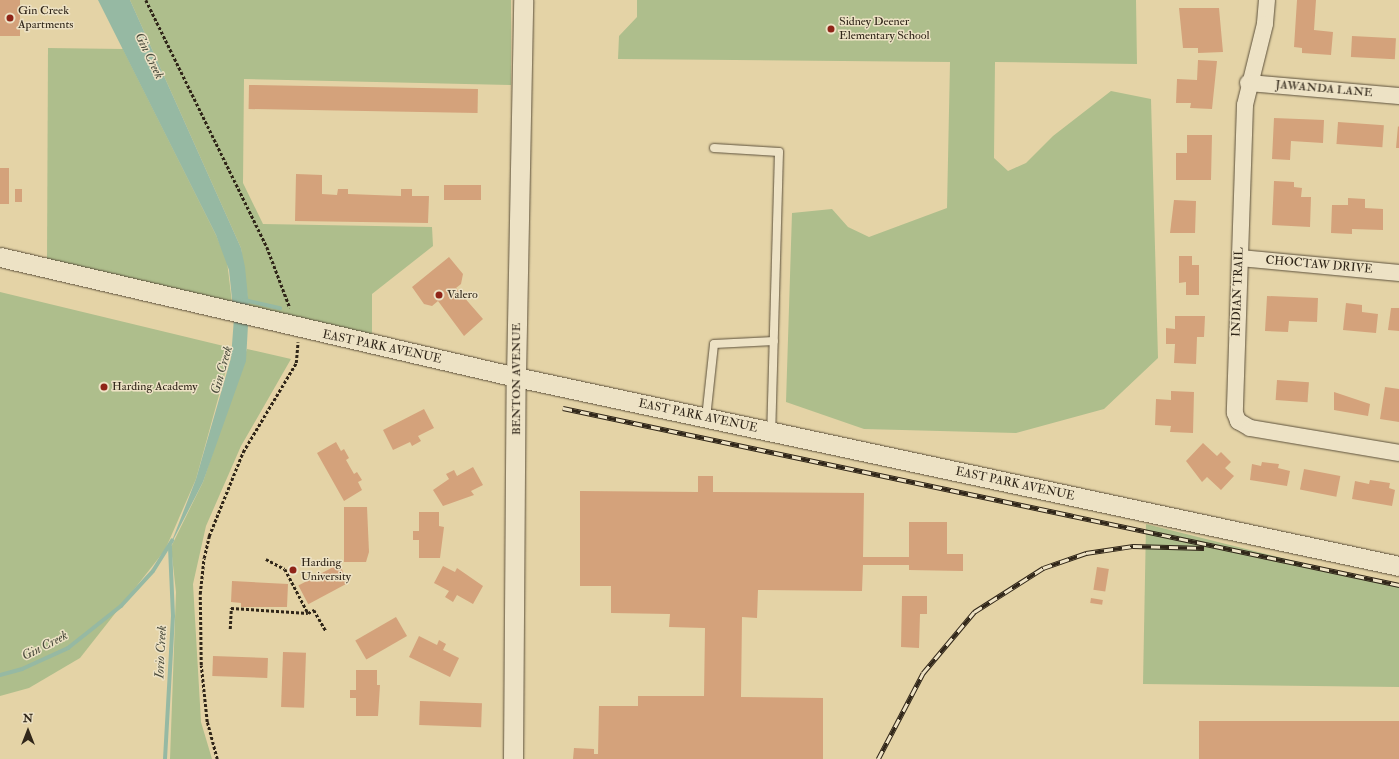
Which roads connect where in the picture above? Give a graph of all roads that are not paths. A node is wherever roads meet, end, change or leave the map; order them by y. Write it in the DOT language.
graph roads {
  1 [pos="523,0"];
  2 [pos="1267,0"];
  3 [pos="1248,83"];
  4 [pos="1399,96"];
  5 [pos="714,148"];
  6 [pos="0,257"];
  7 [pos="1240,258"];
  8 [pos="1399,273"];
  9 [pos="774,341"];
  10 [pos="516,377"];
  11 [pos="706,418"];
  12 [pos="771,432"];
  13 [pos="1399,453"];
  14 [pos="1399,566"];
  15 [pos="513,759"];
  1 -- 10 [label="street, BENTON AVENUE"];
  2 -- 3 [label="street, INDIAN TRAIL"];
  3 -- 4 [label="street, JAWANDA LANE"];
  3 -- 7 [label="street, INDIAN TRAIL"];
  5 -- 9 [label="lane"];
  6 -- 10 [label="street, EAST PARK AVENUE"];
  7 -- 8 [label="street, CHOCTAW DRIVE"];
  7 -- 13 [label="street, INDIAN TRAIL"];
  9 -- 11 [label="lane"];
  9 -- 12 [label="lane"];
  10 -- 11 [label="street, EAST PARK AVENUE"];
  10 -- 15 [label="street, BENTON AVENUE"];
  11 -- 12 [label="street, EAST PARK AVENUE"];
  12 -- 14 [label="street, EAST PARK AVENUE"];
}
